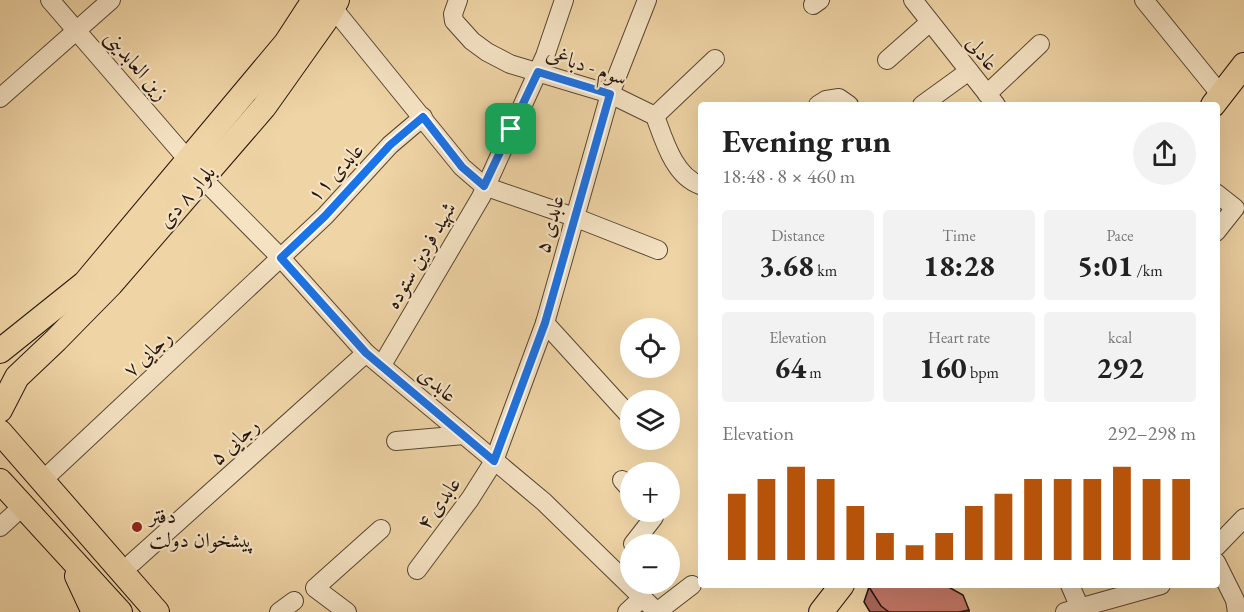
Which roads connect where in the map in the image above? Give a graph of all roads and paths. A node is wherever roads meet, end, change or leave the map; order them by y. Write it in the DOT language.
graph roads {
  1 [pos="50,0"];
  2 [pos="111,0"];
  3 [pos="458,0"];
  4 [pos="564,0"];
  5 [pos="646,0"];
  6 [pos="913,0"];
  7 [pos="1144,0"];
  8 [pos="328,3"];
  9 [pos="930,22"];
  10 [pos="77,30"];
  11 [pos="1040,44"];
  12 [pos="715,59"];
  13 [pos="887,60"];
  14 [pos="1244,65"];
  15 [pos="969,71"];
  16 [pos="538,72"];
  17 [pos="610,94"];
  18 [pos="0,98"];
  19 [pos="991,99"];
  20 [pos="1217,100"];
  21 [pos="823,102"];
  22 [pos="845,102"];
  23 [pos="926,102"];
  24 [pos="655,116"];
  25 [pos="423,117"];
  26 [pos="195,169"];
  27 [pos="698,184"];
  28 [pos="484,186"];
  29 [pos="1220,196"];
  30 [pos="574,217"];
  31 [pos="1220,227"];
  32 [pos="658,250"];
  33 [pos="281,258"];
  34 [pos="545,323"];
  35 [pos="0,351"];
  36 [pos="366,353"];
  37 [pos="382,366"];
  38 [pos="9,375"];
  39 [pos="620,405"];
  40 [pos="0,410"];
  41 [pos="0,432"];
  42 [pos="464,435"];
  43 [pos="396,441"];
  44 [pos="494,461"];
  45 [pos="43,480"];
  46 [pos="0,481"];
  47 [pos="23,506"];
  48 [pos="1244,518"];
  49 [pos="650,522"];
  50 [pos="0,527"];
  51 [pos="381,529"];
  52 [pos="641,534"];
  53 [pos="91,537"];
  54 [pos="1220,543"];
  55 [pos="63,550"];
  56 [pos="620,561"];
  57 [pos="132,563"];
  58 [pos="417,570"];
  59 [pos="613,570"];
  60 [pos="1220,570"];
  61 [pos="692,585"];
  62 [pos="840,588"];
  63 [pos="1070,588"];
  64 [pos="1154,588"];
  65 [pos="642,598"];
  66 [pos="1106,607"];
  67 [pos="90,610"];
  68 [pos="1073,610"];
  69 [pos="824,611"];
  70 [pos="120,612"];
  71 [pos="157,612"];
  72 [pos="176,612"];
  73 [pos="347,612"];
  74 [pos="627,612"];
  75 [pos="657,612"];
  76 [pos="1237,612"];
  1 -- 10 [label="street, زین العابدینی"];
  2 -- 10 [label="street"];
  3 -- 16 [label="street, سوم - دباغی"];
  4 -- 16 [label="street, شهید فردین ستوده"];
  5 -- 17 [label="street, عابدی ۵"];
  6 -- 9 [label="street, عادلی"];
  7 -- 20 [label="street"];
  8 -- 25 [label="street"];
  8 -- 26 [label="main road, بلوار ۸ دی"];
  9 -- 13 [label="street"];
  9 -- 15 [label="street, عادلی"];
  10 -- 18 [label="street"];
  10 -- 26 [label="street, زین العابدینی"];
  11 -- 19 [label="street"];
  12 -- 24 [label="street"];
  14 -- 20 [label="main road"];
  15 -- 19 [label="street, عادلی"];
  15 -- 23 [label="street"];
  16 -- 17 [label="street, سوم - دباغی"];
  16 -- 28 [label="street, شهید فردین ستوده"];
  17 -- 24 [label="street, سوم - دباغی"];
  17 -- 30 [label="street, عابدی ۵"];
  21 -- 22 [label="street"];
  24 -- 27 [label="street"];
  25 -- 28 [label="street"];
  25 -- 33 [label="street, عابدی ۱۱"];
  26 -- 33 [label="street, عابدی"];
  26 -- 35 [label="main road, بلوار ۸ دی"];
  26 -- 38 [label="main road, بلوار ۸ دی"];
  28 -- 30 [label="street"];
  28 -- 37 [label="street, شهید فردین ستوده"];
  29 -- 31 [label="street"];
  30 -- 32 [label="street"];
  30 -- 34 [label="street, عابدی ۵"];
  33 -- 36 [label="street, عابدی"];
  33 -- 45 [label="street, رجایی ۷"];
  34 -- 39 [label="street"];
  34 -- 44 [label="street, عابدی ۵"];
  36 -- 37 [label="street, عابدی"];
  36 -- 57 [label="street, رجایی ۵"];
  37 -- 42 [label="street, عابدی"];
  38 -- 40 [label="main road, بلوار ۸ دی"];
  41 -- 45 [label="main road"];
  42 -- 43 [label="street"];
  42 -- 44 [label="street, عابدی"];
  44 -- 58 [label="street, عابدی ۴"];
  44 -- 59 [label="street, عابدی"];
  45 -- 53 [label="main road"];
  46 -- 47 [label="main road"];
  47 -- 50 [label="street"];
  47 -- 55 [label="main road"];
  48 -- 54 [label="street"];
  49 -- 52 [label="street"];
  51 -- 73 [label="street"];
  53 -- 57 [label="main road"];
  53 -- 71 [label="main road"];
  55 -- 67 [label="main road"];
  55 -- 70 [label="main road"];
  56 -- 59 [label="street"];
  57 -- 72 [label="main road"];
  59 -- 65 [label="street, عابدی"];
  60 -- 76 [label="street"];
  61 -- 75 [label="street"];
  62 -- 69 [label="main road"];
  63 -- 68 [label="street"];
  64 -- 66 [label="street"];
  65 -- 74 [label="street"];
  65 -- 75 [label="street, عابدی"];
  66 -- 68 [label="street"];
}
